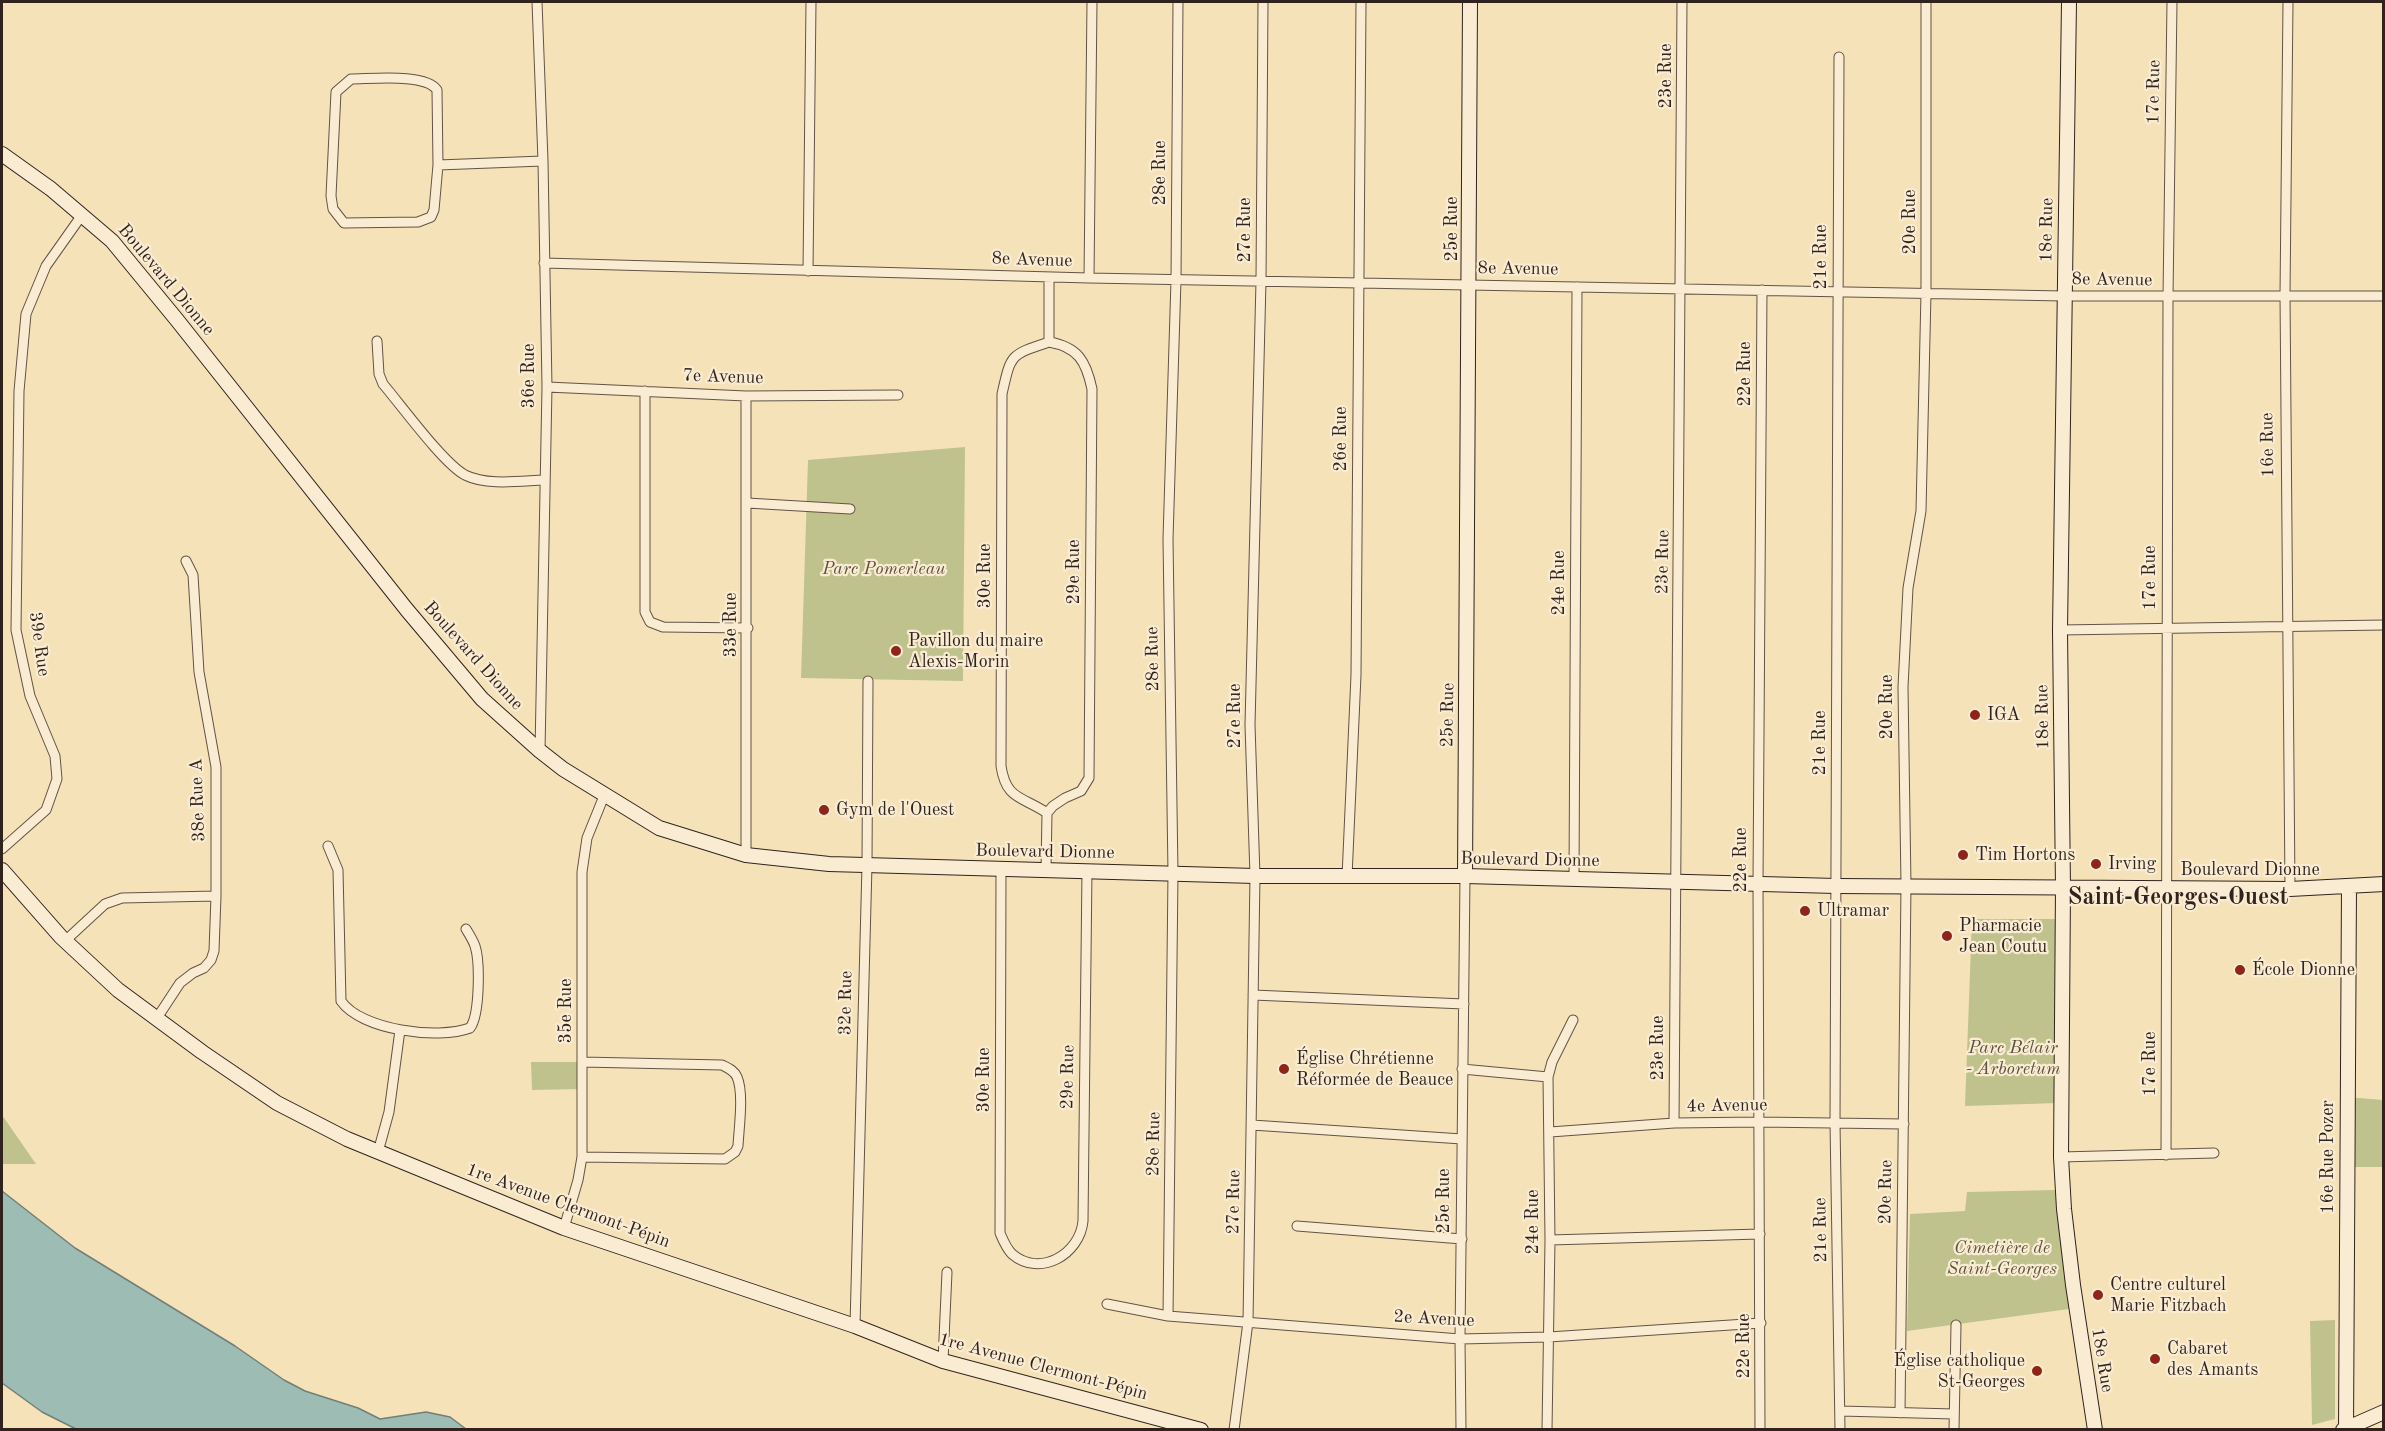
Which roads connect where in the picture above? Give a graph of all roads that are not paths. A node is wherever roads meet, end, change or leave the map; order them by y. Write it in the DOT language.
graph roads {
  1 [pos="537,2"];
  2 [pos="811,2"];
  3 [pos="1092,2"];
  4 [pos="1178,2"];
  5 [pos="1263,2"];
  6 [pos="1361,2"];
  7 [pos="1470,2"];
  8 [pos="1682,2"];
  9 [pos="1926,2"];
  10 [pos="2069,2"];
  11 [pos="2172,2"];
  12 [pos="2288,2"];
  13 [pos="1839,57"];
  14 [pos="2,154"];
  15 [pos="543,161"];
  16 [pos="438,165"];
  17 [pos="82,215"];
  18 [pos="544,263"];
  19 [pos="808,271"];
  20 [pos="1049,277"];
  21 [pos="1089,278"];
  22 [pos="1176,280"];
  23 [pos="1261,281"];
  24 [pos="1359,283"];
  25 [pos="1470,285"];
  26 [pos="1577,287"];
  27 [pos="1682,289"];
  28 [pos="1762,290"];
  29 [pos="1837,292"];
  30 [pos="1926,293"];
  31 [pos="2285,295"];
  32 [pos="2064,296"];
  33 [pos="2384,296"];
  34 [pos="2168,297"];
  35 [pos="377,341"];
  36 [pos="1049,342"];
  37 [pos="547,387"];
  38 [pos="645,391"];
  39 [pos="898,395"];
  40 [pos="746,396"];
  41 [pos="544,480"];
  42 [pos="747,503"];
  43 [pos="850,509"];
  44 [pos="186,561"];
  45 [pos="2288,625"];
  46 [pos="2384,625"];
  47 [pos="748,628"];
  48 [pos="2167,629"];
  49 [pos="2060,630"];
  50 [pos="868,681"];
  51 [pos="540,751"];
  52 [pos="604,796"];
  53 [pos="1047,813"];
  54 [pos="328,846"];
  55 [pos="2,849"];
  56 [pos="746,855"];
  57 [pos="867,865"];
  58 [pos="1001,869"];
  59 [pos="2,870"];
  60 [pos="1046,870"];
  61 [pos="1087,870"];
  62 [pos="1173,873"];
  63 [pos="1255,876"];
  64 [pos="1465,876"];
  65 [pos="1347,877"];
  66 [pos="1574,878"];
  67 [pos="1676,881"];
  68 [pos="1758,883"];
  69 [pos="2384,884"];
  70 [pos="1906,885"];
  71 [pos="1836,886"];
  72 [pos="2349,886"];
  73 [pos="2063,888"];
  74 [pos="2166,888"];
  75 [pos="2290,889"];
  76 [pos="216,896"];
  77 [pos="466,929"];
  78 [pos="64,941"];
  79 [pos="1254,994"];
  80 [pos="1464,1004"];
  81 [pos="156,1018"];
  82 [pos="1573,1020"];
  83 [pos="400,1030"];
  84 [pos="582,1062"];
  85 [pos="1462,1069"];
  86 [pos="1548,1077"];
  87 [pos="1760,1122"];
  88 [pos="1674,1123"];
  89 [pos="1835,1123"];
  90 [pos="1904,1124"];
  91 [pos="1252,1125"];
  92 [pos="1550,1132"];
  93 [pos="1462,1139"];
  94 [pos="378,1152"];
  95 [pos="2214,1154"];
  96 [pos="2166,1155"];
  97 [pos="582,1157"];
  98 [pos="2061,1157"];
  99 [pos="1297,1226"];
  100 [pos="564,1228"];
  101 [pos="1760,1234"];
  102 [pos="1462,1239"];
  103 [pos="1550,1240"];
  104 [pos="1043,1263"];
  105 [pos="947,1272"];
  106 [pos="1107,1304"];
  107 [pos="1168,1316"];
  108 [pos="1248,1322"];
  109 [pos="1761,1323"];
  110 [pos="1956,1325"];
  111 [pos="855,1326"];
  112 [pos="1549,1337"];
  113 [pos="1460,1339"];
  114 [pos="944,1360"];
  115 [pos="1841,1411"];
  116 [pos="2384,1412"];
  117 [pos="1900,1413"];
  118 [pos="1954,1414"];
  119 [pos="2345,1429"];
  120 [pos="1201,1430"];
  121 [pos="1234,1430"];
  122 [pos="1461,1430"];
  123 [pos="1547,1430"];
  124 [pos="1760,1430"];
  125 [pos="1840,1430"];
  126 [pos="1954,1430"];
  127 [pos="2095,1430"];
  1 -- 15 [label="street, 36e Rue"];
  2 -- 19 [label="street"];
  3 -- 21 [label="street"];
  4 -- 22 [label="street, 28e Rue"];
  5 -- 23 [label="street, 27e Rue"];
  6 -- 24 [label="street, 26e Rue"];
  7 -- 25 [label="street, 25e Rue"];
  8 -- 27 [label="street, 23e Rue"];
  9 -- 30 [label="street, 20e Rue"];
  10 -- 32 [label="street, 18e Rue"];
  11 -- 34 [label="street, 17e Rue"];
  12 -- 31 [label="street, 16e Rue"];
  13 -- 29 [label="street, 21e Rue"];
  14 -- 17 [label="street, Boulevard Dionne"];
  15 -- 16 [label="street"];
  15 -- 18 [label="street, 36e Rue"];
  16 -- 16 [label="street"];
  17 -- 51 [label="street, Boulevard Dionne"];
  17 -- 55 [label="street, 39e Rue"];
  18 -- 19 [label="street, 8e Avenue"];
  18 -- 37 [label="street, 36e Rue"];
  19 -- 20 [label="street, 8e Avenue"];
  20 -- 21 [label="street, 8e Avenue"];
  20 -- 36 [label="street"];
  21 -- 22 [label="street, 8e Avenue"];
  22 -- 23 [label="street, 8e Avenue"];
  22 -- 62 [label="street, 28e Rue"];
  23 -- 24 [label="street, 8e Avenue"];
  23 -- 63 [label="street, 27e Rue"];
  24 -- 25 [label="street, 8e Avenue"];
  24 -- 65 [label="street, 26e Rue"];
  25 -- 26 [label="street, 8e Avenue"];
  25 -- 64 [label="street, 25e Rue"];
  26 -- 27 [label="street, 8e Avenue"];
  26 -- 66 [label="street, 24e Rue"];
  27 -- 28 [label="street, 8e Avenue"];
  27 -- 67 [label="street, 23e Rue"];
  28 -- 29 [label="street, 8e Avenue"];
  28 -- 68 [label="street, 22e Rue"];
  29 -- 30 [label="street, 8e Avenue"];
  29 -- 71 [label="street, 21e Rue"];
  30 -- 32 [label="street, 8e Avenue"];
  30 -- 70 [label="street, 20e Rue"];
  31 -- 33 [label="street, 8e Avenue"];
  31 -- 34 [label="street, 8e Avenue"];
  31 -- 45 [label="street, 16e Rue"];
  32 -- 34 [label="street, 8e Avenue"];
  32 -- 49 [label="street, 18e Rue"];
  34 -- 48 [label="street, 17e Rue"];
  35 -- 41 [label="street"];
  36 -- 53 [label="street, 29e Rue"];
  36 -- 53 [label="street, 30e Rue"];
  37 -- 38 [label="street, 7e Avenue"];
  37 -- 41 [label="street, 36e Rue"];
  38 -- 40 [label="street, 7e Avenue"];
  38 -- 47 [label="street"];
  39 -- 40 [label="street, 7e Avenue"];
  40 -- 42 [label="street, 33e Rue"];
  41 -- 51 [label="street, 36e Rue"];
  42 -- 43 [label="street"];
  42 -- 47 [label="street, 33e Rue"];
  44 -- 76 [label="street, 38e Rue A"];
  45 -- 46 [label="street"];
  45 -- 48 [label="street"];
  45 -- 75 [label="street, 16e Rue"];
  47 -- 56 [label="street, 33e Rue"];
  48 -- 49 [label="street"];
  48 -- 74 [label="street, 17e Rue"];
  49 -- 73 [label="street, 18e Rue"];
  50 -- 57 [label="street, 32e Rue"];
  51 -- 52 [label="street, Boulevard Dionne"];
  52 -- 56 [label="street, Boulevard Dionne"];
  52 -- 84 [label="street, 35e Rue"];
  53 -- 60 [label="street"];
  54 -- 83 [label="street"];
  56 -- 57 [label="street, Boulevard Dionne"];
  57 -- 58 [label="street, Boulevard Dionne"];
  57 -- 111 [label="street, 32e Rue"];
  58 -- 60 [label="street, Boulevard Dionne"];
  58 -- 104 [label="street, 30e Rue"];
  59 -- 78 [label="street, 1re Avenue Clermont-Pépin"];
  60 -- 61 [label="street, Boulevard Dionne"];
  61 -- 62 [label="street, Boulevard Dionne"];
  61 -- 104 [label="street, 29e Rue"];
  62 -- 63 [label="street, Boulevard Dionne"];
  62 -- 107 [label="street, 28e Rue"];
  63 -- 65 [label="street, Boulevard Dionne"];
  63 -- 79 [label="street, 27e Rue"];
  64 -- 65 [label="street, Boulevard Dionne"];
  64 -- 66 [label="street, Boulevard Dionne"];
  64 -- 80 [label="street, 25e Rue"];
  66 -- 67 [label="street, Boulevard Dionne"];
  67 -- 68 [label="street, Boulevard Dionne"];
  67 -- 88 [label="street, 23e Rue"];
  68 -- 71 [label="street, Boulevard Dionne"];
  68 -- 87 [label="street, 22e Rue"];
  69 -- 72 [label="street, Boulevard Dionne"];
  70 -- 71 [label="street, Boulevard Dionne"];
  70 -- 73 [label="street, Boulevard Dionne"];
  70 -- 90 [label="street, 20e Rue"];
  71 -- 89 [label="street, 21e Rue"];
  72 -- 75 [label="street, Boulevard Dionne"];
  72 -- 119 [label="street, 16e Rue Pozer"];
  73 -- 74 [label="street, Boulevard Dionne"];
  73 -- 98 [label="street, 18e Rue"];
  74 -- 75 [label="street, Boulevard Dionne"];
  74 -- 96 [label="street, 17e Rue"];
  76 -- 78 [label="street"];
  76 -- 81 [label="street, 38e Rue A"];
  77 -- 83 [label="street"];
  78 -- 81 [label="street, 1re Avenue Clermont-Pépin"];
  79 -- 80 [label="street"];
  79 -- 91 [label="street, 27e Rue"];
  80 -- 85 [label="street, 25e Rue"];
  81 -- 94 [label="street, 1re Avenue Clermont-Pépin"];
  82 -- 86 [label="street, 24e Rue"];
  83 -- 94 [label="street"];
  84 -- 97 [label="street, 35e Rue"];
  84 -- 97 [label="street"];
  85 -- 86 [label="street"];
  85 -- 93 [label="street, 25e Rue"];
  86 -- 92 [label="street, 24e Rue"];
  87 -- 88 [label="street, 4e Avenue"];
  87 -- 89 [label="street, 4e Avenue"];
  87 -- 101 [label="street, 22e Rue"];
  88 -- 92 [label="street, 4e Avenue"];
  89 -- 90 [label="street, 4e Avenue"];
  89 -- 115 [label="street, 21e Rue"];
  90 -- 117 [label="street, 20e Rue"];
  91 -- 93 [label="street"];
  91 -- 108 [label="street, 27e Rue"];
  92 -- 103 [label="street, 24e Rue"];
  93 -- 102 [label="street, 25e Rue"];
  94 -- 100 [label="street, 1re Avenue Clermont-Pépin"];
  95 -- 96 [label="street"];
  96 -- 98 [label="street"];
  97 -- 100 [label="street, 35e Rue"];
  98 -- 127 [label="street, 18e Rue"];
  99 -- 102 [label="street"];
  100 -- 111 [label="street, 1re Avenue Clermont-Pépin"];
  101 -- 103 [label="street"];
  101 -- 109 [label="street, 22e Rue"];
  102 -- 113 [label="street, 25e Rue"];
  103 -- 112 [label="street, 24e Rue"];
  105 -- 114 [label="street"];
  106 -- 107 [label="street, 2e Avenue"];
  107 -- 108 [label="street, 2e Avenue"];
  108 -- 113 [label="street, 2e Avenue"];
  108 -- 121 [label="street, 27e Rue"];
  109 -- 112 [label="street, 2e Avenue"];
  109 -- 124 [label="street, 22e Rue"];
  110 -- 118 [label="street"];
  111 -- 114 [label="street, 1re Avenue Clermont-Pépin"];
  112 -- 113 [label="street, 2e Avenue"];
  112 -- 123 [label="street, 24e Rue"];
  113 -- 122 [label="street, 25e Rue"];
  114 -- 120 [label="street, 1re Avenue Clermont-Pépin"];
  115 -- 117 [label="street"];
  115 -- 125 [label="street, 21e Rue"];
  116 -- 119 [label="street"];
  117 -- 118 [label="street"];
  118 -- 126 [label="street"];
}
